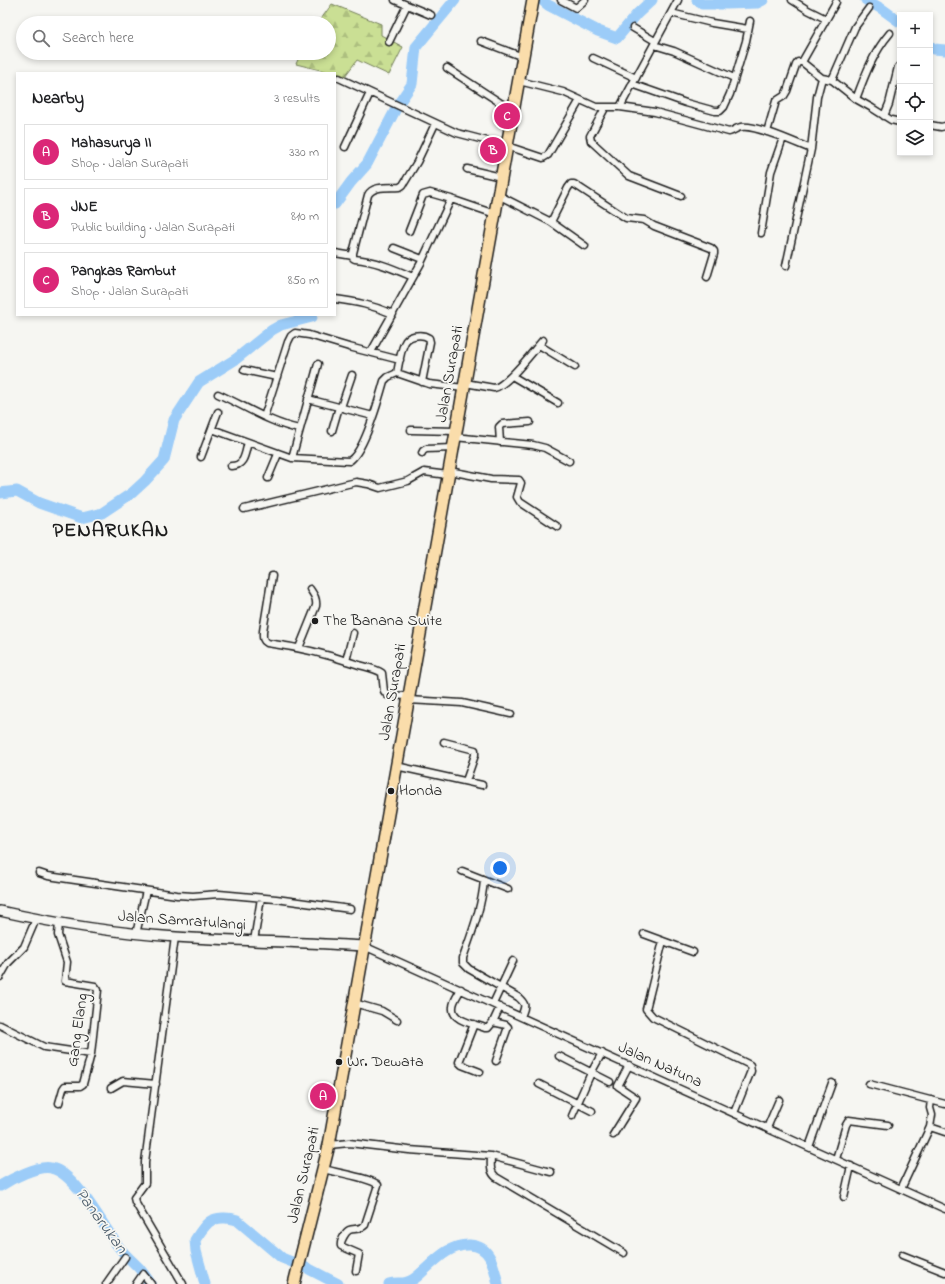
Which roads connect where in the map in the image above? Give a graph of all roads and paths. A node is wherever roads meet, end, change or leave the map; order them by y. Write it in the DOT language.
graph roads {
  1 [pos="395,0"];
  2 [pos="561,0"];
  3 [pos="585,0"];
  4 [pos="678,0"];
  5 [pos="792,0"];
  6 [pos="533,1"];
  7 [pos="836,2"];
  8 [pos="408,5"];
  9 [pos="869,8"];
  10 [pos="672,13"];
  11 [pos="431,15"];
  12 [pos="826,19"];
  13 [pos="750,21"];
  14 [pos="633,28"];
  15 [pos="748,29"];
  16 [pos="890,33"];
  17 [pos="481,41"];
  18 [pos="388,42"];
  19 [pos="654,43"];
  20 [pos="523,57"];
  21 [pos="593,58"];
  22 [pos="802,62"];
  23 [pos="447,68"];
  24 [pos="897,71"];
  25 [pos="339,78"];
  26 [pos="636,78"];
  27 [pos="734,78"];
  28 [pos="822,78"];
  29 [pos="832,80"];
  30 [pos="518,82"];
  31 [pos="632,84"];
  32 [pos="370,93"];
  33 [pos="856,99"];
  34 [pos="580,100"];
  35 [pos="620,107"];
  36 [pos="605,108"];
  37 [pos="513,111"];
  38 [pos="884,116"];
  39 [pos="897,121"];
  40 [pos="435,124"];
  41 [pos="933,126"];
  42 [pos="945,126"];
  43 [pos="767,132"];
  44 [pos="783,138"];
  45 [pos="346,146"];
  46 [pos="507,146"];
  47 [pos="811,149"];
  48 [pos="467,169"];
  49 [pos="502,177"];
  50 [pos="498,195"];
  51 [pos="681,196"];
  52 [pos="450,199"];
  53 [pos="495,214"];
  54 [pos="550,222"];
  55 [pos="409,231"];
  56 [pos="761,232"];
  57 [pos="585,246"];
  58 [pos="394,248"];
  59 [pos="336,253"];
  60 [pos="353,256"];
  61 [pos="422,259"];
  62 [pos="786,266"];
  63 [pos="413,277"];
  64 [pos="707,277"];
  65 [pos="336,299"];
  66 [pos="393,314"];
  67 [pos="371,352"];
  68 [pos="400,360"];
  69 [pos="318,364"];
  70 [pos="576,367"];
  71 [pos="244,370"];
  72 [pos="397,373"];
  73 [pos="352,375"];
  74 [pos="512,376"];
  75 [pos="277,377"];
  76 [pos="422,382"];
  77 [pos="464,385"];
  78 [pos="218,394"];
  79 [pos="308,399"];
  80 [pos="558,403"];
  81 [pos="340,407"];
  82 [pos="218,412"];
  83 [pos="373,416"];
  84 [pos="264,417"];
  85 [pos="530,422"];
  86 [pos="212,429"];
  87 [pos="299,429"];
  88 [pos="411,430"];
  89 [pos="332,431"];
  90 [pos="455,439"];
  91 [pos="248,442"];
  92 [pos="500,442"];
  93 [pos="422,453"];
  94 [pos="278,454"];
  95 [pos="201,457"];
  96 [pos="292,458"];
  97 [pos="569,461"];
  98 [pos="231,466"];
  99 [pos="449,473"];
  100 [pos="268,478"];
  101 [pos="244,509"];
  102 [pos="558,527"];
  103 [pos="272,576"];
  104 [pos="310,589"];
  105 [pos="353,633"];
  106 [pos="299,648"];
  107 [pos="346,661"];
  108 [pos="408,698"];
  109 [pos="511,714"];
  110 [pos="444,742"];
  111 [pos="396,766"];
  112 [pos="466,781"];
  113 [pos="482,784"];
  114 [pos="462,871"];
  115 [pos="39,873"];
  116 [pos="484,880"];
  117 [pos="508,889"];
  118 [pos="146,891"];
  119 [pos="261,898"];
  120 [pos="350,909"];
  121 [pos="0,911"];
  122 [pos="36,919"];
  123 [pos="59,923"];
  124 [pos="136,934"];
  125 [pos="644,934"];
  126 [pos="175,937"];
  127 [pos="254,941"];
  128 [pos="663,942"];
  129 [pos="364,946"];
  130 [pos="693,952"];
  131 [pos="513,960"];
  132 [pos="0,977"];
  133 [pos="502,987"];
  134 [pos="461,989"];
  135 [pos="354,1003"];
  136 [pos="496,1006"];
  137 [pos="521,1017"];
  138 [pos="397,1020"];
  139 [pos="493,1022"];
  140 [pos="474,1024"];
  141 [pos="0,1025"];
  142 [pos="602,1053"];
  143 [pos="91,1054"];
  144 [pos="559,1056"];
  145 [pos="496,1061"];
  146 [pos="629,1066"];
  147 [pos="480,1072"];
  148 [pos="591,1073"];
  149 [pos="610,1082"];
  150 [pos="832,1083"];
  151 [pos="156,1084"];
  152 [pos="539,1084"];
  153 [pos="869,1084"];
  154 [pos="112,1088"];
  155 [pos="779,1100"];
  156 [pos="931,1100"];
  157 [pos="59,1103"];
  158 [pos="577,1103"];
  159 [pos="945,1104"];
  160 [pos="592,1112"];
  161 [pos="734,1113"];
  162 [pos="572,1116"];
  163 [pos="888,1125"];
  164 [pos="930,1127"];
  165 [pos="767,1128"];
  166 [pos="945,1132"];
  167 [pos="613,1135"];
  168 [pos="329,1145"];
  169 [pos="809,1147"];
  170 [pos="491,1156"];
  171 [pos="836,1159"];
  172 [pos="851,1166"];
  173 [pos="323,1169"];
  174 [pos="551,1172"];
  175 [pos="901,1189"];
  176 [pos="844,1197"];
  177 [pos="945,1209"];
  178 [pos="624,1253"];
  179 [pos="902,1255"];
  180 [pos="125,1256"];
  181 [pos="356,1271"];
  182 [pos="945,1272"];
  183 [pos="294,1283"];
  184 [pos="106,1284"];
  185 [pos="136,1284"];
  186 [pos="151,1284"];
  187 [pos="183,1284"];
  1 -- 8 [label="street"];
  2 -- 3 [label="street"];
  4 -- 10 [label="street"];
  5 -- 12 [label="street"];
  6 -- 20 [label="highway, Jalan Surapati"];
  7 -- 12 [label="street"];
  8 -- 11 [label="street"];
  8 -- 18 [label="street"];
  9 -- 29 [label="street"];
  10 -- 15 [label="street"];
  10 -- 19 [label="street"];
  12 -- 22 [label="street"];
  13 -- 15 [label="street"];
  14 -- 19 [label="street"];
  15 -- 27 [label="street"];
  16 -- 33 [label="street"];
  17 -- 20 [label="street"];
  19 -- 26 [label="street"];
  19 -- 27 [label="street"];
  20 -- 30 [label="highway, Jalan Surapati"];
  21 -- 26 [label="street"];
  22 -- 28 [label="street"];
  22 -- 43 [label="street"];
  23 -- 37 [label="street"];
  24 -- 38 [label="street"];
  25 -- 32 [label="street"];
  26 -- 31 [label="street"];
  27 -- 31 [label="street"];
  28 -- 29 [label="street"];
  28 -- 47 [label="street"];
  29 -- 33 [label="street"];
  30 -- 34 [label="street"];
  30 -- 37 [label="highway, Jalan Surapati"];
  31 -- 35 [label="street"];
  32 -- 40 [label="street"];
  32 -- 45 [label="street"];
  33 -- 38 [label="street"];
  34 -- 36 [label="street"];
  34 -- 46 [label="street"];
  35 -- 36 [label="street"];
  35 -- 43 [label="street"];
  36 -- 51 [label="street"];
  37 -- 46 [label="highway, Jalan Surapati"];
  38 -- 39 [label="street"];
  40 -- 46 [label="street"];
  40 -- 60 [label="street"];
  41 -- 42 [label="street"];
  43 -- 44 [label="street"];
  44 -- 47 [label="street"];
  44 -- 56 [label="street"];
  46 -- 49 [label="highway, Jalan Surapati"];
  47 -- 62 [label="street"];
  48 -- 49 [label="street"];
  49 -- 50 [label="highway, Jalan Surapati"];
  50 -- 53 [label="highway, Jalan Surapati"];
  50 -- 54 [label="street"];
  52 -- 53 [label="street"];
  52 -- 55 [label="street"];
  52 -- 61 [label="street"];
  53 -- 77 [label="highway, Jalan Surapati"];
  54 -- 57 [label="street"];
  54 -- 64 [label="street"];
  58 -- 61 [label="street"];
  59 -- 60 [label="street"];
  60 -- 63 [label="street"];
  61 -- 63 [label="street"];
  63 -- 66 [label="street"];
  65 -- 66 [label="street"];
  66 -- 67 [label="street"];
  67 -- 68 [label="street"];
  67 -- 75 [label="street"];
  68 -- 72 [label="street"];
  68 -- 76 [label="street"];
  69 -- 79 [label="street"];
  70 -- 74 [label="street"];
  71 -- 75 [label="street"];
  72 -- 76 [label="street"];
  72 -- 83 [label="street"];
  73 -- 81 [label="street"];
  74 -- 77 [label="street"];
  74 -- 80 [label="street"];
  75 -- 84 [label="street"];
  76 -- 77 [label="street"];
  77 -- 90 [label="highway, Jalan Surapati"];
  78 -- 84 [label="street"];
  79 -- 81 [label="street"];
  79 -- 87 [label="street"];
  81 -- 83 [label="street"];
  81 -- 89 [label="street"];
  82 -- 86 [label="street"];
  83 -- 96 [label="street"];
  84 -- 87 [label="street"];
  85 -- 92 [label="street"];
  86 -- 91 [label="street"];
  86 -- 95 [label="street"];
  87 -- 96 [label="street"];
  88 -- 90 [label="street"];
  90 -- 92 [label="street"];
  90 -- 93 [label="street"];
  90 -- 99 [label="highway, Jalan Surapati"];
  91 -- 94 [label="street"];
  91 -- 98 [label="street"];
  92 -- 97 [label="street"];
  94 -- 96 [label="street"];
  94 -- 100 [label="street"];
  99 -- 101 [label="street"];
  99 -- 102 [label="street"];
  99 -- 108 [label="highway, Jalan Surapati"];
  103 -- 106 [label="street"];
  104 -- 106 [label="street"];
  105 -- 107 [label="street"];
  106 -- 107 [label="street"];
  107 -- 108 [label="street"];
  108 -- 109 [label="street"];
  108 -- 111 [label="highway, Jalan Surapati"];
  110 -- 112 [label="street"];
  111 -- 112 [label="street"];
  111 -- 129 [label="highway, Jalan Surapati"];
  112 -- 113 [label="street"];
  114 -- 116 [label="street"];
  115 -- 118 [label="street"];
  116 -- 117 [label="street"];
  116 -- 133 [label="street"];
  118 -- 119 [label="street"];
  118 -- 124 [label="street"];
  119 -- 120 [label="street"];
  119 -- 127 [label="street"];
  121 -- 122 [label="main road, Jalan Samratulangi"];
  122 -- 123 [label="main road, Jalan Samratulangi"];
  122 -- 132 [label="street"];
  123 -- 124 [label="main road, Jalan Samratulangi"];
  123 -- 143 [label="street, Gang Elang"];
  124 -- 126 [label="main road, Jalan Samratulangi"];
  125 -- 128 [label="street"];
  126 -- 127 [label="main road, Jalan Samratulangi"];
  126 -- 151 [label="street"];
  127 -- 129 [label="main road, Jalan Samratulangi"];
  128 -- 130 [label="street"];
  128 -- 161 [label="street"];
  129 -- 134 [label="street, Jalan Natuna"];
  129 -- 135 [label="highway, Jalan Surapati"];
  131 -- 133 [label="street"];
  133 -- 136 [label="street"];
  133 -- 137 [label="street"];
  134 -- 136 [label="street, Jalan Natuna"];
  134 -- 140 [label="street"];
  135 -- 138 [label="street"];
  135 -- 168 [label="highway, Jalan Surapati"];
  136 -- 137 [label="street, Jalan Natuna"];
  136 -- 139 [label="street"];
  137 -- 142 [label="street, Jalan Natuna"];
  139 -- 140 [label="street"];
  139 -- 145 [label="street"];
  140 -- 147 [label="street"];
  141 -- 143 [label="street"];
  142 -- 146 [label="street, Jalan Natuna"];
  142 -- 148 [label="street"];
  143 -- 157 [label="street, Gang Elang"];
  144 -- 148 [label="street"];
  146 -- 161 [label="street, Jalan Natuna"];
  146 -- 167 [label="street"];
  148 -- 149 [label="street"];
  148 -- 158 [label="street"];
  150 -- 169 [label="street"];
  151 -- 154 [label="street"];
  151 -- 187 [label="street"];
  152 -- 158 [label="street"];
  153 -- 156 [label="street"];
  155 -- 165 [label="street"];
  156 -- 159 [label="street"];
  156 -- 164 [label="street"];
  158 -- 160 [label="street"];
  158 -- 162 [label="street"];
  161 -- 165 [label="street, Jalan Natuna"];
  163 -- 171 [label="street"];
  164 -- 166 [label="street"];
  164 -- 175 [label="street"];
  165 -- 169 [label="street, Jalan Natuna"];
  168 -- 170 [label="street"];
  168 -- 173 [label="highway, Jalan Surapati"];
  169 -- 171 [label="street, Jalan Natuna"];
  170 -- 174 [label="street"];
  170 -- 178 [label="street"];
  171 -- 172 [label="street, Jalan Natuna"];
  172 -- 175 [label="street, Jalan Natuna"];
  172 -- 176 [label="street"];
  173 -- 181 [label="street"];
  173 -- 183 [label="highway, Jalan Surapati"];
  175 -- 177 [label="street, Jalan Natuna"];
  179 -- 182 [label="street"];
  180 -- 184 [label="street"];
  185 -- 186 [label="street"];
}
